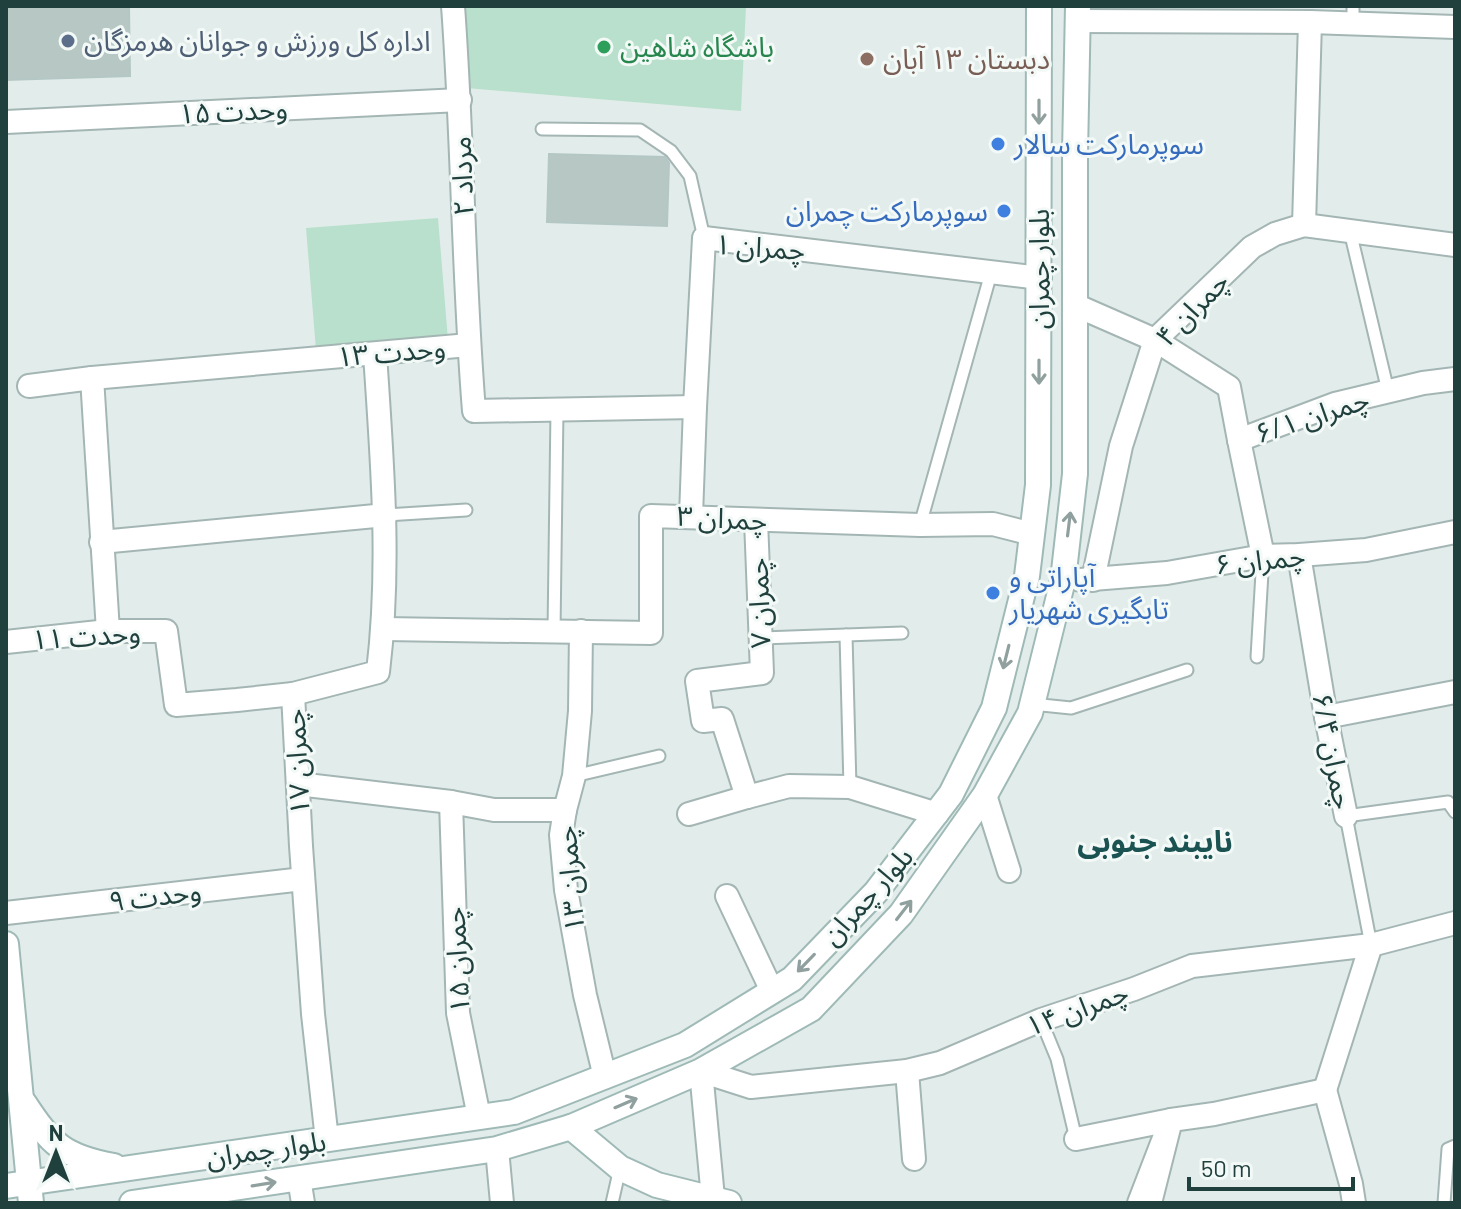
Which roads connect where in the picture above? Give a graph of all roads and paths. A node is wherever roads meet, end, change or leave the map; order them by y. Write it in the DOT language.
graph roads {
  1 [pos="453,6"];
  2 [pos="1039,6"];
  3 [pos="1077,13"];
  4 [pos="1353,14"];
  5 [pos="1310,22"];
  6 [pos="1455,27"];
  7 [pos="460,100"];
  8 [pos="6,122"];
  9 [pos="542,129"];
  10 [pos="1304,225"];
  11 [pos="1350,231"];
  12 [pos="704,238"];
  13 [pos="1455,245"];
  14 [pos="991,273"];
  15 [pos="1040,278"];
  16 [pos="1075,305"];
  17 [pos="1155,340"];
  18 [pos="469,345"];
  19 [pos="375,354"];
  20 [pos="92,378"];
  21 [pos="1455,379"];
  22 [pos="29,386"];
  23 [pos="1388,391"];
  24 [pos="695,407"];
  25 [pos="557,410"];
  26 [pos="1239,440"];
  27 [pos="466,510"];
  28 [pos="386,515"];
  29 [pos="691,516"];
  30 [pos="756,520"];
  31 [pos="920,525"];
  32 [pos="1455,532"];
  33 [pos="1032,534"];
  34 [pos="101,542"];
  35 [pos="1299,555"];
  36 [pos="1263,556"];
  37 [pos="1027,576"];
  38 [pos="1063,580"];
  39 [pos="1093,580"];
  40 [pos="384,629"];
  41 [pos="108,631"];
  42 [pos="554,631"];
  43 [pos="581,631"];
  44 [pos="902,633"];
  45 [pos="846,635"];
  46 [pos="759,638"];
  47 [pos="6,642"];
  48 [pos="1257,657"];
  49 [pos="1187,670"];
  50 [pos="1455,692"];
  51 [pos="293,694"];
  52 [pos="1032,704"];
  53 [pos="1326,717"];
  54 [pos="659,756"];
  55 [pos="574,776"];
  56 [pos="298,784"];
  57 [pos="850,787"];
  58 [pos="985,795"];
  59 [pos="747,797"];
  60 [pos="451,802"];
  61 [pos="565,810"];
  62 [pos="1455,812"];
  63 [pos="689,814"];
  64 [pos="937,814"];
  65 [pos="1346,816"];
  66 [pos="1009,871"];
  67 [pos="303,879"];
  68 [pos="727,896"];
  69 [pos="6,913"];
  70 [pos="1455,923"];
  71 [pos="6,944"];
  72 [pos="1371,945"];
  73 [pos="772,991"];
  74 [pos="1041,1020"];
  75 [pos="701,1071"];
  76 [pos="907,1071"];
  77 [pos="605,1077"];
  78 [pos="1325,1090"];
  79 [pos="21,1098"];
  80 [pos="479,1117"];
  81 [pos="1171,1120"];
  82 [pos="571,1127"];
  83 [pos="1076,1139"];
  84 [pos="327,1140"];
  85 [pos="1455,1146"];
  86 [pos="497,1149"];
  87 [pos="914,1159"];
  88 [pos="620,1168"];
  89 [pos="128,1169"];
  90 [pos="299,1178"];
  91 [pos="22,1191"];
  92 [pos="718,1201"];
  93 [pos="132,1203"];
  94 [pos="303,1203"];
  95 [pos="502,1203"];
  96 [pos="612,1203"];
  97 [pos="1139,1203"];
  98 [pos="1150,1203"];
  99 [pos="1354,1203"];
  100 [pos="1444,1203"];
  1 -- 7 [label="street, مرداد ۲"];
  2 -- 15 [label="main road, بلوار چمران, one-way"];
  3 -- 5 [label="street"];
  3 -- 16 [label="main road, بلوار چمران"];
  4 -- 5 [label="street"];
  4 -- 6 [label="street"];
  5 -- 10 [label="street"];
  7 -- 8 [label="street, وحدت ۱۵"];
  7 -- 18 [label="street, مرداد ۲"];
  9 -- 12 [label="lane"];
  10 -- 11 [label="street, چمران ۴"];
  10 -- 17 [label="street, چمران ۴"];
  11 -- 13 [label="street, چمران ۴"];
  11 -- 23 [label="lane"];
  12 -- 14 [label="street, چمران ۱"];
  12 -- 24 [label="street, چمران ۱"];
  14 -- 15 [label="street, چمران ۱"];
  14 -- 31 [label="lane"];
  15 -- 33 [label="main road, بلوار چمران, one-way"];
  16 -- 17 [label="street"];
  38 -- 16 [label="main road, بلوار چمران, one-way"];
  17 -- 26 [label="street"];
  17 -- 39 [label="street, چمران ۴"];
  18 -- 19 [label="street, وحدت ۱۳"];
  18 -- 25 [label="street, وحدت ۱۳"];
  19 -- 20 [label="street, وحدت ۱۳"];
  19 -- 28 [label="street, چمران ۱۷"];
  20 -- 22 [label="street, وحدت ۱۳"];
  20 -- 34 [label="street"];
  21 -- 23 [label="street, چمران ۶/۱"];
  23 -- 26 [label="street, چمران ۶/۱"];
  24 -- 25 [label="street, وحدت ۱۳"];
  24 -- 29 [label="street, چمران ۱"];
  25 -- 42 [label="lane"];
  26 -- 36 [label="street, چمران ۶/۱"];
  27 -- 28 [label="lane"];
  28 -- 34 [label="street"];
  28 -- 40 [label="street, چمران ۱۷"];
  29 -- 30 [label="street, چمران ۳"];
  29 -- 43 [label="street, چمران ۳"];
  30 -- 31 [label="street, چمران ۳"];
  30 -- 46 [label="street, چمران ۷"];
  31 -- 33 [label="street, چمران ۳"];
  32 -- 35 [label="street, چمران ۶"];
  33 -- 37 [label="main road, بلوار چمران"];
  34 -- 41 [label="street"];
  35 -- 36 [label="street, چمران ۶"];
  35 -- 53 [label="street, چمران ۶/۴"];
  36 -- 39 [label="street, چمران ۶"];
  36 -- 48 [label="lane"];
  37 -- 38 [label="main road"];
  37 -- 64 [label="main road, بلوار چمران, one-way"];
  38 -- 39 [label="street, چمران ۶"];
  38 -- 52 [label="main road, بلوار چمران"];
  40 -- 42 [label="street, چمران ۳"];
  40 -- 51 [label="street, چمران ۱۷"];
  41 -- 47 [label="street, وحدت ۱۱"];
  41 -- 51 [label="street, وحدت ۱۱"];
  42 -- 43 [label="street, چمران ۳"];
  43 -- 55 [label="street, چمران ۱۳"];
  44 -- 45 [label="lane"];
  45 -- 46 [label="lane"];
  45 -- 57 [label="lane"];
  46 -- 59 [label="street, چمران ۷"];
  49 -- 52 [label="lane"];
  50 -- 53 [label="street"];
  51 -- 56 [label="street, چمران ۱۷"];
  52 -- 58 [label="main road, بلوار چمران"];
  53 -- 65 [label="street, چمران ۶/۴"];
  54 -- 55 [label="lane"];
  55 -- 61 [label="street, چمران ۱۳"];
  56 -- 60 [label="street"];
  56 -- 67 [label="street, چمران ۱۷"];
  57 -- 59 [label="street"];
  57 -- 64 [label="street"];
  58 -- 66 [label="street"];
  75 -- 58 [label="main road, بلوار چمران, one-way"];
  59 -- 63 [label="street"];
  60 -- 61 [label="street"];
  60 -- 80 [label="street, چمران ۱۵"];
  61 -- 77 [label="street, چمران ۱۳"];
  62 -- 65 [label="lane"];
  64 -- 73 [label="main road, بلوار چمران, one-way"];
  65 -- 72 [label="lane, چمران ۶/۴"];
  67 -- 69 [label="street, وحدت ۹"];
  67 -- 84 [label="street, چمران ۱۷"];
  68 -- 73 [label="street"];
  70 -- 72 [label="street, چمران ۱۴"];
  71 -- 79 [label="main road"];
  72 -- 74 [label="street, چمران ۱۴"];
  72 -- 78 [label="street"];
  73 -- 77 [label="main road, بلوار چمران"];
  74 -- 76 [label="street, چمران ۱۴"];
  74 -- 83 [label="lane"];
  75 -- 76 [label="street, چمران ۱۴"];
  82 -- 75 [label="main road, بلوار چمران, one-way"];
  75 -- 92 [label="street"];
  76 -- 87 [label="street"];
  77 -- 80 [label="main road, بلوار چمران"];
  78 -- 81 [label="street"];
  78 -- 99 [label="street"];
  79 -- 89 [label="main road"];
  79 -- 91 [label="main road"];
  80 -- 84 [label="main road, بلوار چمران"];
  81 -- 83 [label="street"];
  81 -- 97 [label="street"];
  81 -- 98 [label="street"];
  82 -- 86 [label="main road, بلوار چمران"];
  82 -- 88 [label="main road"];
  84 -- 89 [label="main road, بلوار چمران"];
  85 -- 100 [label="lane"];
  86 -- 90 [label="main road, بلوار چمران"];
  86 -- 95 [label="street"];
  88 -- 92 [label="main road"];
  88 -- 96 [label="lane"];
  89 -- 91 [label="main road, بلوار چمران"];
  93 -- 90 [label="main road, بلوار چمران, one-way"];
  90 -- 94 [label="street"];
}
